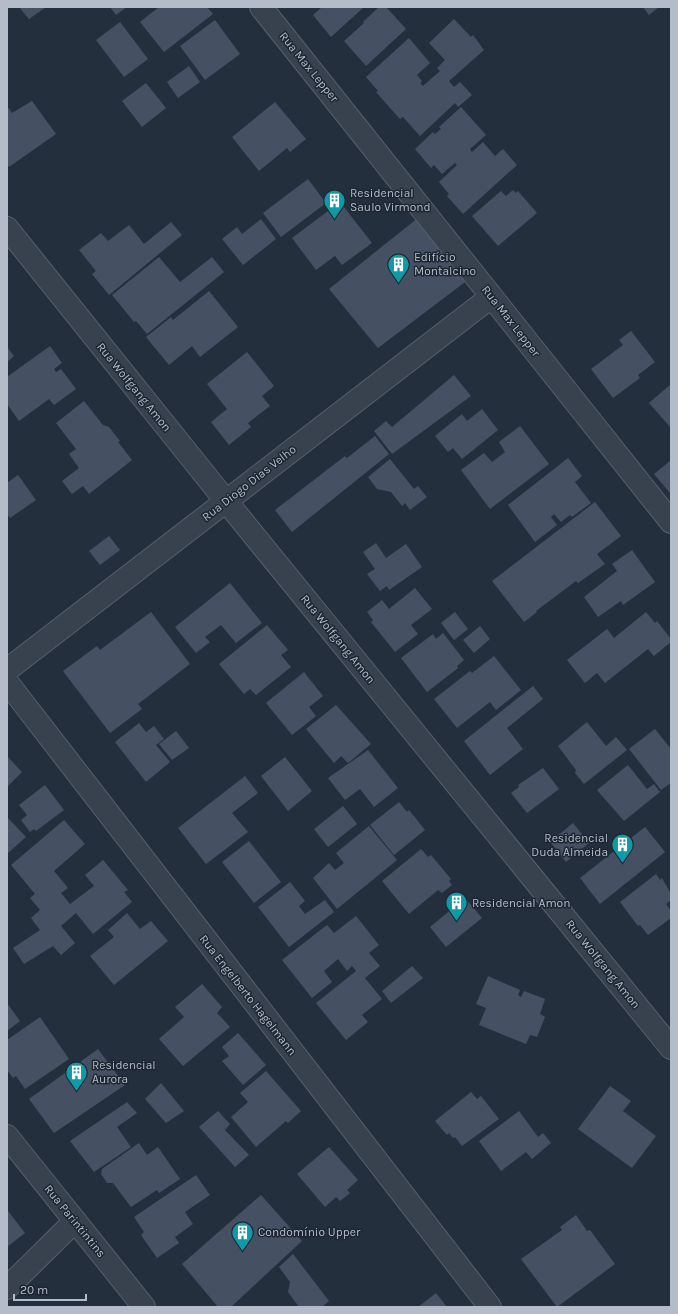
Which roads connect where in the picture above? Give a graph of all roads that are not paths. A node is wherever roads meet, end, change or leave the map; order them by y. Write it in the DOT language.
graph roads {
  1 [pos="261,7"];
  2 [pos="7,228"];
  3 [pos="492,296"];
  4 [pos="226,501"];
  5 [pos="671,522"];
  6 [pos="7,670"];
  7 [pos="7,682"];
  8 [pos="671,1048"];
  9 [pos="7,1136"];
  10 [pos="75,1221"];
  11 [pos="7,1288"];
  12 [pos="144,1307"];
  13 [pos="490,1307"];
  1 -- 3 [label="street, Rua Max Lepper"];
  2 -- 4 [label="street, Rua Wolfgang Amon"];
  3 -- 4 [label="street, Rua Diogo Dias Velho"];
  3 -- 5 [label="street, Rua Max Lepper"];
  4 -- 6 [label="street, Rua Diogo Dias Velho"];
  4 -- 8 [label="street, Rua Wolfgang Amon"];
  7 -- 13 [label="street, Rua Engelberto Hagelmann"];
  9 -- 10 [label="street, Rua Parintintins"];
  10 -- 11 [label="street"];
  10 -- 12 [label="street, Rua Parintintins"];
}
